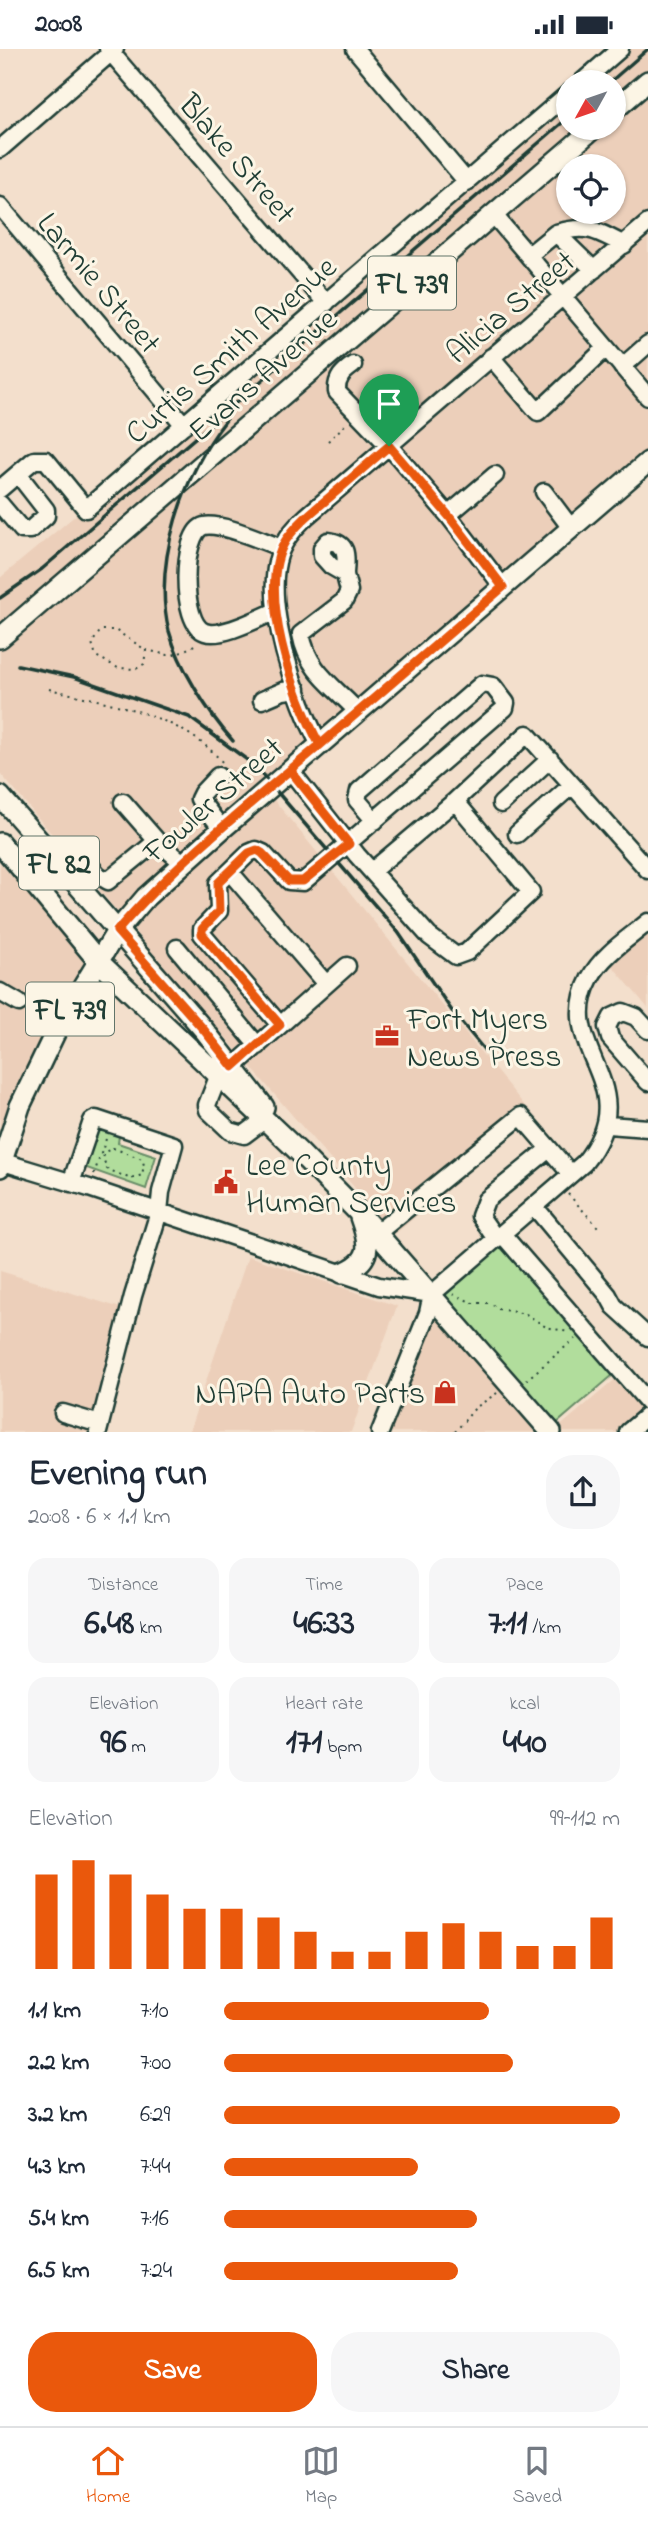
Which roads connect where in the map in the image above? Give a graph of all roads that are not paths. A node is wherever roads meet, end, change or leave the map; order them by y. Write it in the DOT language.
graph roads {
  1 [pos="355,49"];
  2 [pos="111,50"];
  3 [pos="612,51"];
  4 [pos="594,70"];
  5 [pos="648,81"];
  6 [pos="626,100"];
  7 [pos="556,104"];
  8 [pos="580,140"];
  9 [pos="0,149"];
  10 [pos="467,182"];
  11 [pos="0,206"];
  12 [pos="493,214"];
  13 [pos="648,223"];
  14 [pos="556,233"];
  15 [pos="624,245"];
  16 [pos="529,255"];
  17 [pos="594,271"];
  18 [pos="564,296"];
  19 [pos="326,303"];
  20 [pos="648,344"];
  21 [pos="606,348"];
  22 [pos="491,357"];
  23 [pos="353,365"];
  24 [pos="622,367"];
  25 [pos="648,397"];
  26 [pos="184,425"];
  27 [pos="389,446"];
  28 [pos="648,462"];
  29 [pos="18,474"];
  30 [pos="495,475"];
  31 [pos="0,489"];
  32 [pos="544,492"];
  33 [pos="0,505"];
  34 [pos="448,515"];
  35 [pos="571,528"];
  36 [pos="282,548"];
  37 [pos="345,574"];
  38 [pos="503,587"];
  39 [pos="276,611"];
  40 [pos="301,633"];
  41 [pos="281,636"];
  42 [pos="0,638"];
  43 [pos="297,689"];
  44 [pos="262,700"];
  45 [pos="358,712"];
  46 [pos="320,745"];
  47 [pos="550,759"];
  48 [pos="290,770"];
  49 [pos="225,775"];
  50 [pos="572,785"];
  51 [pos="0,796"];
  52 [pos="455,801"];
  53 [pos="122,802"];
  54 [pos="501,804"];
  55 [pos="375,821"];
  56 [pos="222,829"];
  57 [pos="517,834"];
  58 [pos="157,841"];
  59 [pos="0,843"];
  60 [pos="349,844"];
  61 [pos="183,863"];
  62 [pos="64,869"];
  63 [pos="648,870"];
  64 [pos="230,871"];
  65 [pos="372,871"];
  66 [pos="648,922"];
  67 [pos="117,931"];
  68 [pos="177,949"];
  69 [pos="99,962"];
  70 [pos="347,966"];
  71 [pos="326,984"];
  72 [pos="0,992"];
  73 [pos="19,1003"];
  74 [pos="280,1025"];
  75 [pos="648,1030"];
  76 [pos="258,1045"];
  77 [pos="225,1072"];
  78 [pos="648,1082"];
  79 [pos="264,1120"];
  80 [pos="608,1125"];
  81 [pos="648,1128"];
  82 [pos="549,1149"];
  83 [pos="299,1152"];
  84 [pos="1,1163"];
  85 [pos="565,1179"];
  86 [pos="71,1183"];
  87 [pos="534,1206"];
  88 [pos="159,1212"];
  89 [pos="359,1213"];
  90 [pos="377,1233"];
  91 [pos="499,1236"];
  92 [pos="342,1273"];
  93 [pos="435,1291"];
  94 [pos="648,1337"];
  95 [pos="648,1402"];
  96 [pos="63,1413"];
  97 [pos="99,1428"];
  98 [pos="380,1432"];
  99 [pos="551,1432"];
  1 -- 10 [label="street"];
  2 -- 9 [label="street"];
  2 -- 19 [label="street, Blake Street"];
  3 -- 4 [label="street"];
  5 -- 6 [label="main road"];
  7 -- 10 [label="street, Curtis Smith Avenue"];
  8 -- 12 [label="main road, Evans Avenue / FL 739"];
  10 -- 19 [label="street, Curtis Smith Avenue"];
  11 -- 26 [label="street, Larmie Street"];
  12 -- 16 [label="street"];
  12 -- 42 [label="main road, Evans Avenue / FL 739"];
  13 -- 15 [label="street, Alicia Street"];
  14 -- 15 [label="street"];
  14 -- 16 [label="street"];
  14 -- 17 [label="street"];
  15 -- 17 [label="street, Alicia Street"];
  16 -- 18 [label="street"];
  17 -- 18 [label="street, Alicia Street"];
  18 -- 21 [label="street"];
  18 -- 22 [label="street, Alicia Street"];
  19 -- 26 [label="street, Curtis Smith Avenue"];
  20 -- 24 [label="street"];
  21 -- 22 [label="street"];
  21 -- 24 [label="street"];
  22 -- 27 [label="street, Alicia Street"];
  23 -- 27 [label="street"];
  24 -- 25 [label="street"];
  26 -- 29 [label="street, Curtis Smith Avenue"];
  27 -- 34 [label="street"];
  27 -- 36 [label="street, Alicia Street"];
  28 -- 35 [label="main road, Fowler Street / FL 739"];
  29 -- 31 [label="street"];
  29 -- 33 [label="street"];
  30 -- 34 [label="street"];
  32 -- 35 [label="street"];
  34 -- 38 [label="street"];
  35 -- 38 [label="main road, Fowler Street / FL 739"];
  36 -- 39 [label="street, Alicia Street"];
  36 -- 39 [label="street"];
  37 -- 40 [label="street"];
  38 -- 45 [label="main road, Fowler Street / FL 739"];
  39 -- 41 [label="street, Alicia Street"];
  40 -- 41 [label="street"];
  40 -- 45 [label="street"];
  41 -- 43 [label="street, Alicia Street"];
  43 -- 44 [label="street"];
  43 -- 46 [label="street, Alicia Street"];
  45 -- 46 [label="main road, Fowler Street / FL 739"];
  46 -- 48 [label="main road, Fowler Street / FL 739"];
  47 -- 50 [label="street"];
  47 -- 52 [label="street"];
  47 -- 54 [label="street"];
  48 -- 56 [label="main road, Fowler Street / FL 739"];
  48 -- 60 [label="street"];
  49 -- 56 [label="street"];
  50 -- 57 [label="street"];
  50 -- 63 [label="street"];
  51 -- 62 [label="main road, FL 82"];
  52 -- 65 [label="street"];
  52 -- 65 [label="street"];
  53 -- 58 [label="street"];
  55 -- 55 [label="street"];
  55 -- 60 [label="street"];
  56 -- 61 [label="main road, Fowler Street / FL 739"];
  58 -- 61 [label="street"];
  58 -- 62 [label="street"];
  59 -- 69 [label="main road, FL 82"];
  60 -- 64 [label="street"];
  60 -- 65 [label="street"];
  61 -- 67 [label="main road, Fowler Street / FL 739"];
  62 -- 67 [label="main road, FL 82"];
  64 -- 71 [label="street"];
  64 -- 74 [label="street"];
  66 -- 80 [label="street"];
  67 -- 69 [label="main road, Fowler Street / FL 739"];
  67 -- 77 [label="main road, FL 82"];
  68 -- 76 [label="street"];
  69 -- 77 [label="main road, FL 82"];
  69 -- 84 [label="main road, Fowler Street / FL 739"];
  70 -- 71 [label="street"];
  71 -- 74 [label="street"];
  72 -- 73 [label="street"];
  74 -- 76 [label="street"];
  75 -- 78 [label="street"];
  76 -- 77 [label="street"];
  77 -- 79 [label="main road, FL 82"];
  77 -- 79 [label="street"];
  77 -- 83 [label="main road, FL 82"];
  79 -- 83 [label="main road, FL 82"];
  80 -- 81 [label="street"];
  80 -- 85 [label="street"];
  82 -- 85 [label="street"];
  82 -- 90 [label="street"];
  82 -- 91 [label="street"];
  83 -- 89 [label="main road, FL 82"];
  84 -- 86 [label="street"];
  85 -- 87 [label="street"];
  86 -- 88 [label="street"];
  86 -- 88 [label="street"];
  87 -- 91 [label="street"];
  87 -- 94 [label="street"];
  88 -- 92 [label="street"];
  88 -- 97 [label="street"];
  89 -- 90 [label="main road, FL 82"];
  89 -- 92 [label="main road"];
  90 -- 93 [label="main road, FL 82"];
  91 -- 93 [label="street"];
  91 -- 95 [label="street"];
  92 -- 93 [label="street"];
  93 -- 98 [label="street"];
  93 -- 99 [label="main road, FL 82"];
  96 -- 97 [label="street"];
}
